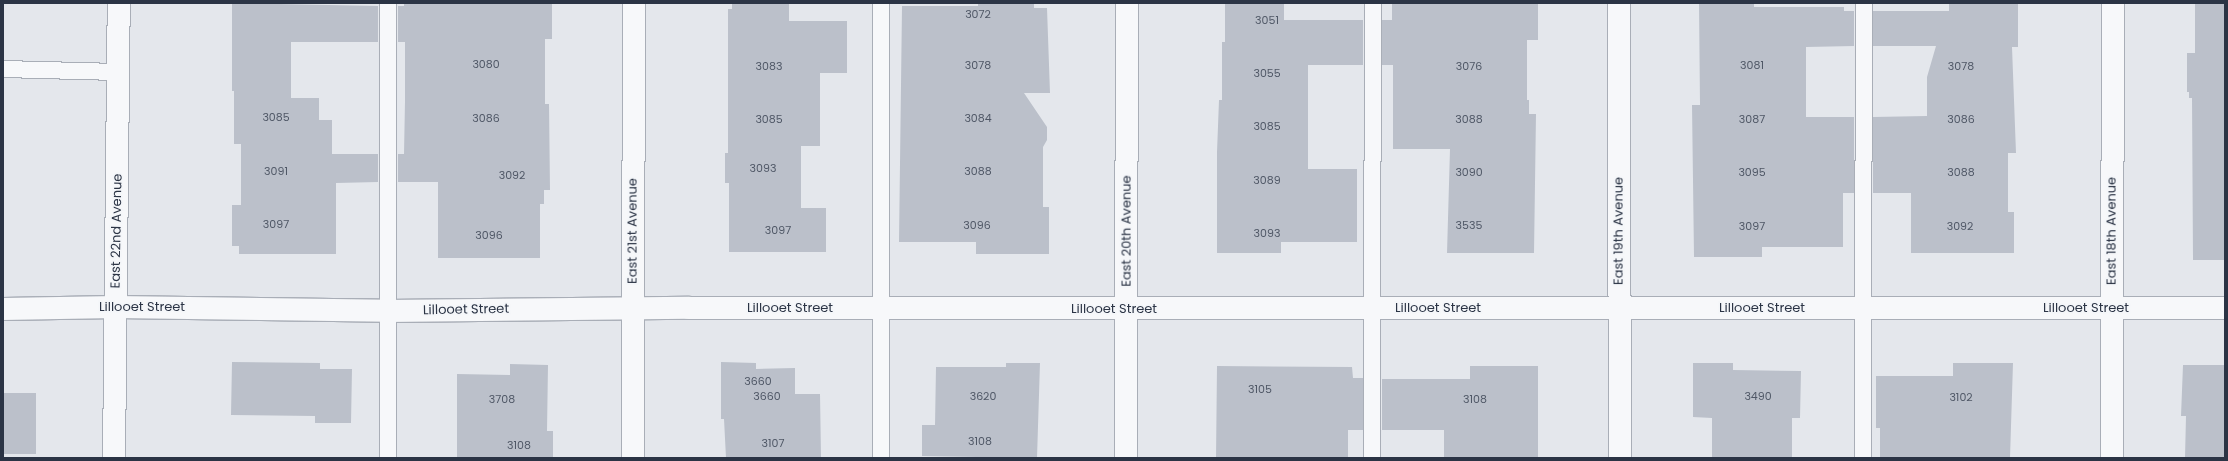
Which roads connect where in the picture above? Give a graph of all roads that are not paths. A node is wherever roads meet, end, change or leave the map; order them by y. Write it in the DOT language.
graph roads {
  1 [pos="119,3"];
  2 [pos="388,3"];
  3 [pos="634,3"];
  4 [pos="882,3"];
  5 [pos="1127,3"];
  6 [pos="1373,3"];
  7 [pos="1620,3"];
  8 [pos="1864,3"];
  9 [pos="2113,3"];
  10 [pos="3,69"];
  11 [pos="119,72"];
  12 [pos="116,307"];
  13 [pos="632,308"];
  14 [pos="881,308"];
  15 [pos="1374,308"];
  16 [pos="1619,308"];
  17 [pos="1863,308"];
  18 [pos="2112,308"];
  19 [pos="2225,308"];
  20 [pos="3,309"];
  21 [pos="1127,309"];
  22 [pos="387,311"];
  23 [pos="114,458"];
  24 [pos="388,458"];
  25 [pos="633,458"];
  26 [pos="881,458"];
  27 [pos="1126,458"];
  28 [pos="1372,458"];
  29 [pos="1620,458"];
  30 [pos="1863,458"];
  31 [pos="2112,458"];
  1 -- 11 [label="street, East 22nd Avenue"];
  2 -- 22 [label="lane"];
  3 -- 13 [label="street, East 21st Avenue"];
  4 -- 14 [label="lane"];
  5 -- 21 [label="street, East 20th Avenue"];
  6 -- 15 [label="lane"];
  7 -- 16 [label="street, East 19th Avenue"];
  8 -- 17 [label="lane"];
  9 -- 18 [label="street, East 18th Avenue"];
  10 -- 11 [label="lane"];
  11 -- 12 [label="street, East 22nd Avenue"];
  12 -- 20 [label="street, Lillooet Street"];
  12 -- 22 [label="street, Lillooet Street"];
  12 -- 23 [label="street, East 22nd Avenue"];
  13 -- 14 [label="street, Lillooet Street"];
  13 -- 22 [label="street, Lillooet Street"];
  13 -- 25 [label="street, East 21st Avenue"];
  14 -- 21 [label="street, Lillooet Street"];
  14 -- 26 [label="lane"];
  15 -- 16 [label="street, Lillooet Street"];
  15 -- 21 [label="street, Lillooet Street"];
  15 -- 28 [label="lane"];
  16 -- 17 [label="street, Lillooet Street"];
  16 -- 29 [label="street, East 19th Avenue"];
  17 -- 18 [label="street, Lillooet Street"];
  17 -- 30 [label="lane"];
  18 -- 19 [label="street, Lillooet Street"];
  18 -- 31 [label="street, East 18th Avenue"];
  21 -- 27 [label="street, East 20th Avenue"];
  22 -- 24 [label="lane"];
}
